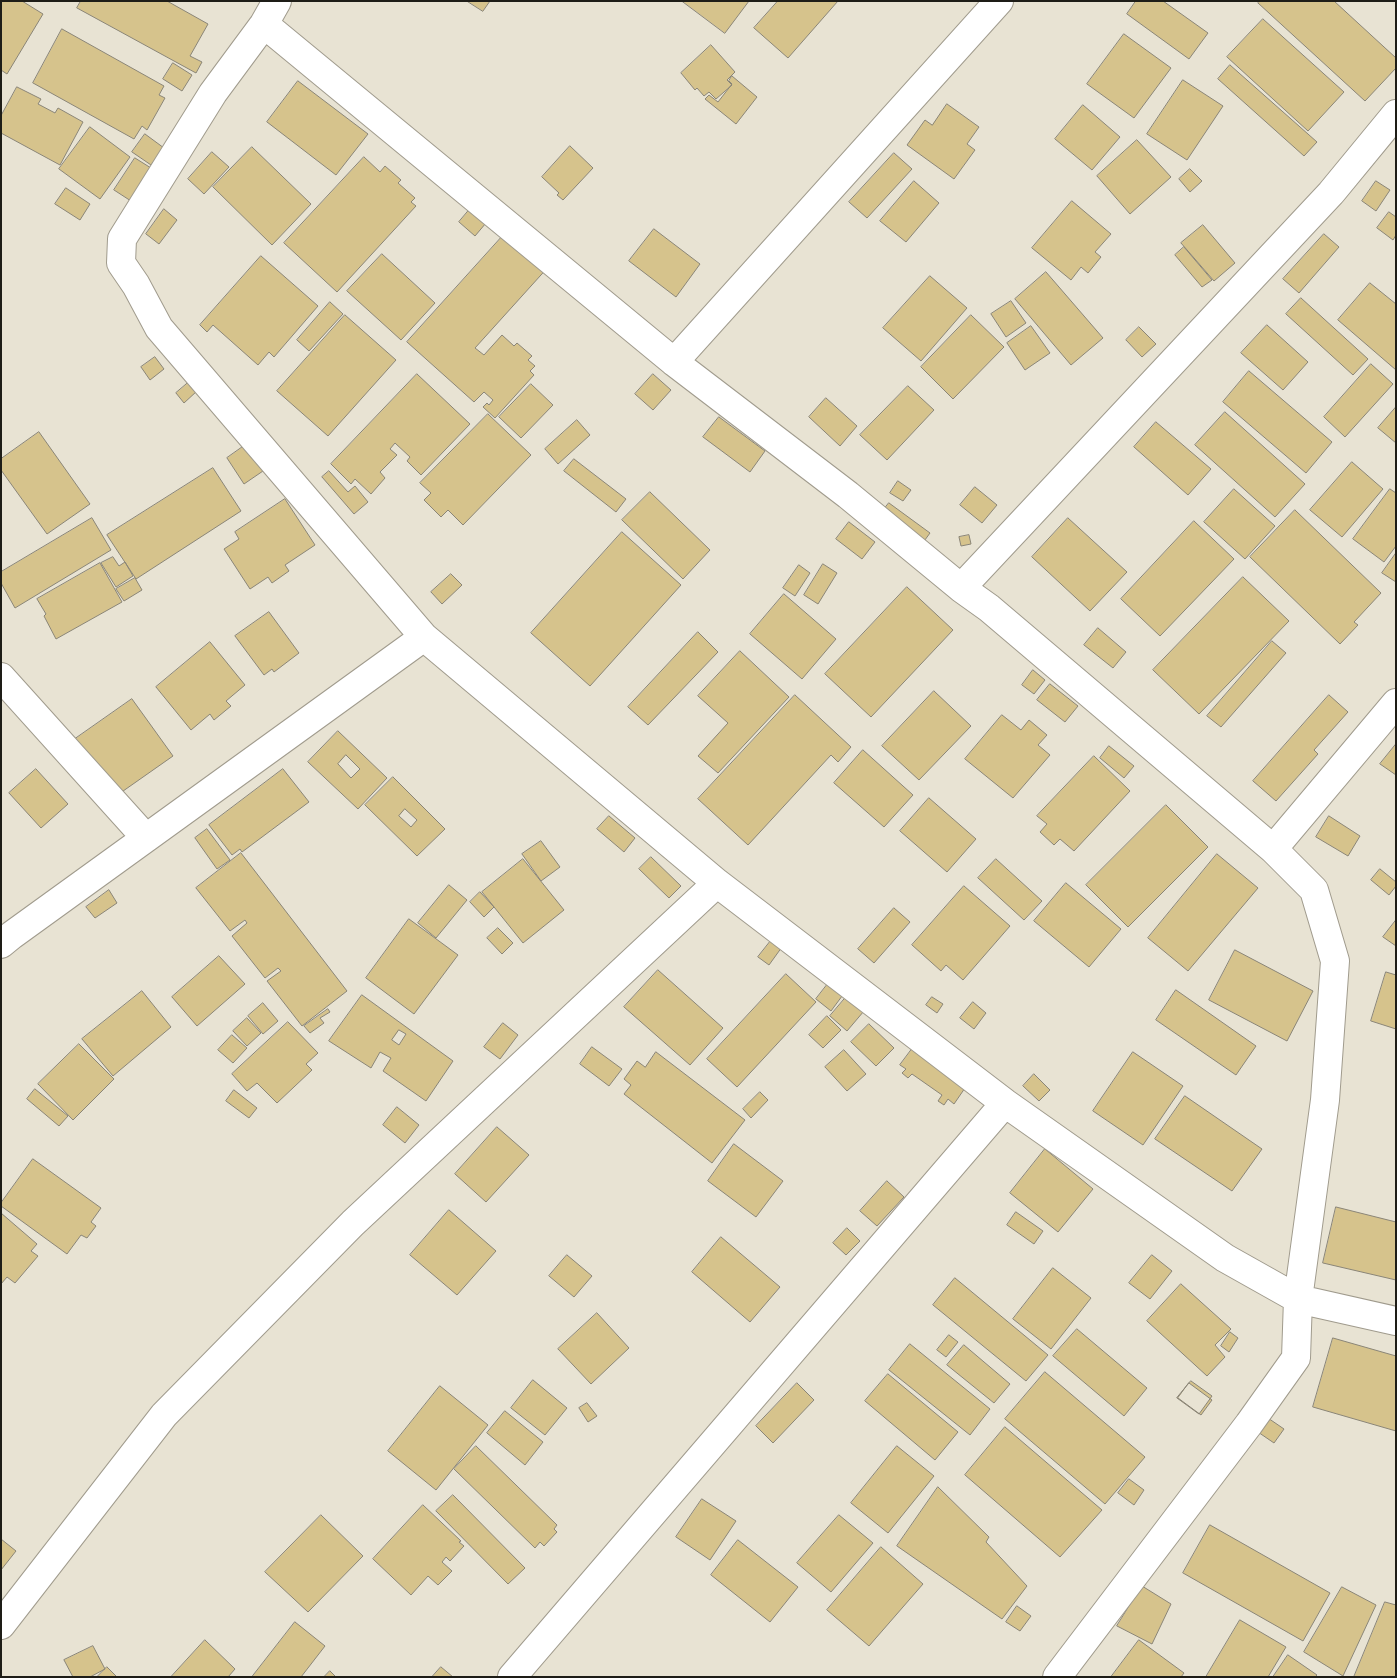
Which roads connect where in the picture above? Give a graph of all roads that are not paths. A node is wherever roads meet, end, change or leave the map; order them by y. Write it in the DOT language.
graph roads {
  1 [pos="999,1"];
  2 [pos="271,13"];
  3 [pos="1396,114"];
  4 [pos="674,362"];
  5 [pos="961,588"];
  6 [pos="424,637"];
  7 [pos="1,676"];
  8 [pos="1396,703"];
  9 [pos="146,838"];
  10 [pos="1273,849"];
  11 [pos="716,883"];
  12 [pos="1,944"];
  13 [pos="1005,1103"];
  14 [pos="1298,1300"];
  15 [pos="1396,1321"];
  16 [pos="1,1626"];
  17 [pos="512,1677"];
  18 [pos="1057,1677"];
  1 -- 4 [label="street"];
  2 -- 4 [label="street"];
  2 -- 6 [label="street"];
  3 -- 5 [label="street"];
  4 -- 5 [label="street"];
  5 -- 10 [label="street"];
  6 -- 9 [label="street"];
  6 -- 11 [label="street"];
  7 -- 9 [label="street"];
  8 -- 10 [label="street"];
  9 -- 12 [label="street"];
  10 -- 14 [label="street"];
  11 -- 13 [label="street"];
  11 -- 16 [label="street"];
  13 -- 14 [label="street"];
  13 -- 17 [label="street"];
  14 -- 15 [label="street"];
  14 -- 18 [label="street"];
}
